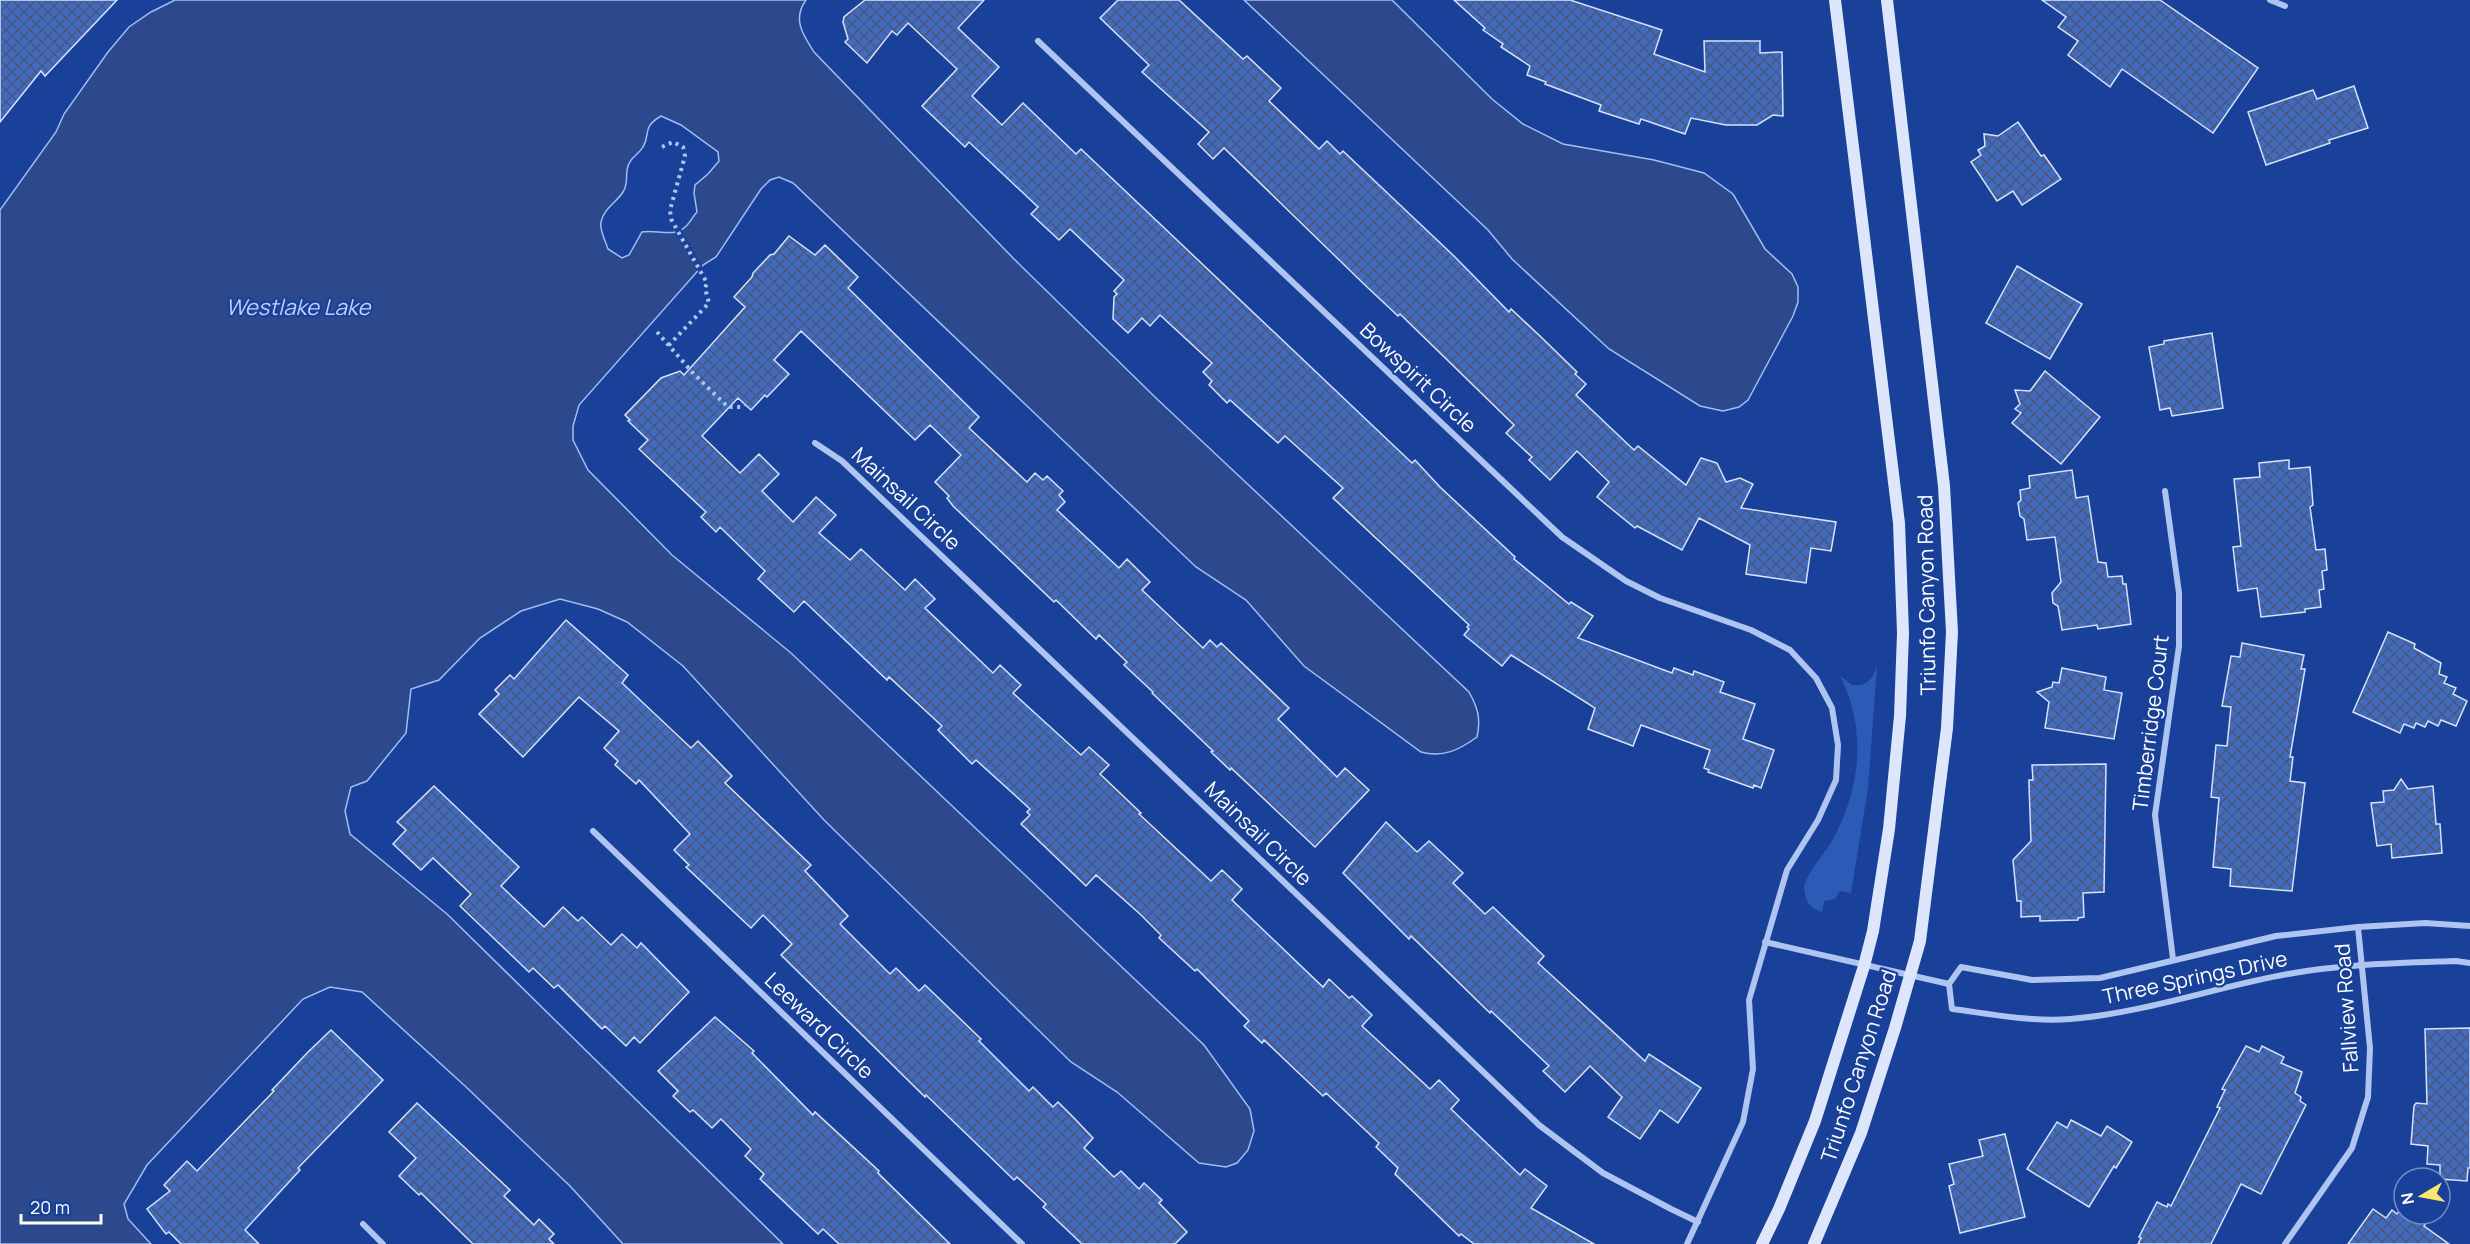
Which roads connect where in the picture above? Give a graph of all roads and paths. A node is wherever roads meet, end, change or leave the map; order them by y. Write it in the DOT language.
graph roads {
  1 [pos="1835,0"];
  2 [pos="1887,0"];
  3 [pos="2270,0"];
  4 [pos="2286,6"];
  5 [pos="1038,41"];
  6 [pos="662,147"];
  7 [pos="657,332"];
  8 [pos="668,346"];
  9 [pos="745,404"];
  10 [pos="815,443"];
  11 [pos="2165,491"];
  12 [pos="593,831"];
  13 [pos="2470,926"];
  14 [pos="2358,927"];
  15 [pos="1765,942"];
  16 [pos="2173,959"];
  17 [pos="2470,963"];
  18 [pos="2362,964"];
  19 [pos="1864,966"];
  20 [pos="1910,976"];
  21 [pos="1949,984"];
  22 [pos="1698,1222"];
  23 [pos="363,1224"];
  24 [pos="383,1244"];
  25 [pos="1022,1244"];
  26 [pos="1687,1244"];
  27 [pos="1762,1244"];
  28 [pos="1814,1244"];
  29 [pos="2285,1244"];
  1 -- 19 [label="street, Triunfo Canyon Road"];
  2 -- 20 [label="street, Triunfo Canyon Road"];
  3 -- 4 [label="street"];
  5 -- 15 [label="street, Bowspirit Circle"];
  6 -- 8 [label="path"];
  7 -- 8 [label="path"];
  8 -- 9 [label="path"];
  10 -- 22 [label="street, Mainsail Circle"];
  11 -- 16 [label="street, Timberridge Court"];
  12 -- 25 [label="street, Leeward Circle"];
  13 -- 14 [label="street, Three Springs Drive"];
  14 -- 16 [label="street, Three Springs Drive"];
  14 -- 18 [label="street, Fallview Road"];
  15 -- 19 [label="street, Triunfo Canyon Road"];
  15 -- 22 [label="street"];
  16 -- 21 [label="street, Three Springs Drive"];
  17 -- 18 [label="street, Three Springs Drive"];
  18 -- 21 [label="street, Three Springs Drive"];
  18 -- 29 [label="street, Fallview Road"];
  19 -- 20 [label="street"];
  19 -- 27 [label="street, Triunfo Canyon Road"];
  20 -- 21 [label="street"];
  20 -- 28 [label="street, Triunfo Canyon Road"];
  22 -- 26 [label="street"];
  23 -- 24 [label="street"];
}
